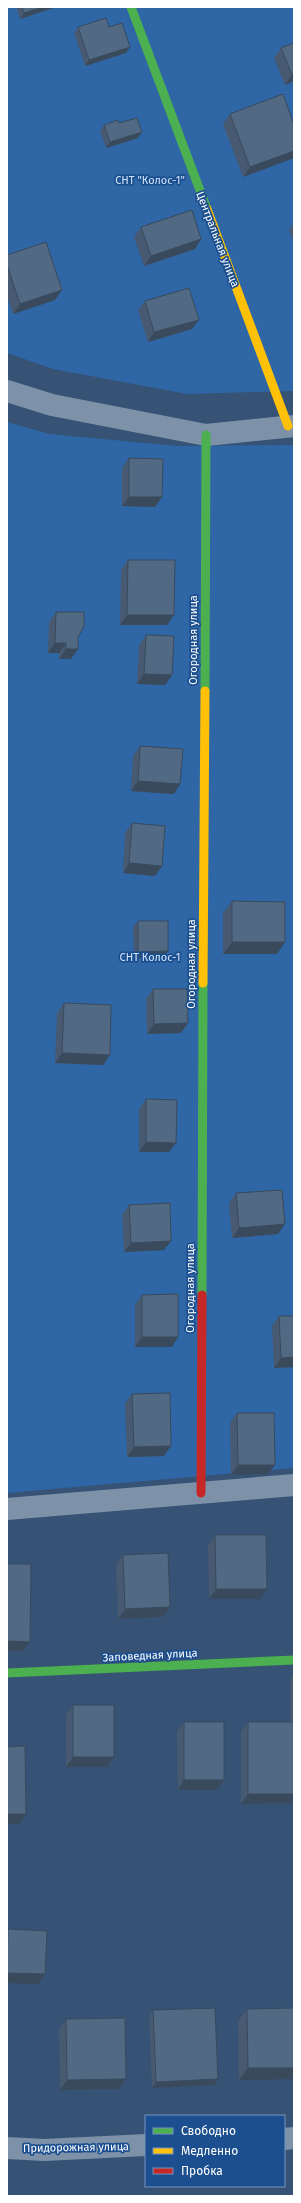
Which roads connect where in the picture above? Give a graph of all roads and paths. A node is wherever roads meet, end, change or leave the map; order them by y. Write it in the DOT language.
graph roads {
  1 [pos="131,7"];
  2 [pos="7,390"];
  3 [pos="291,426"];
  4 [pos="206,435"];
  5 [pos="294,1485"];
  6 [pos="201,1493"];
  7 [pos="7,1509"];
  8 [pos="294,1660"];
  9 [pos="7,1673"];
  10 [pos="145,2146"];
  11 [pos="7,2148"];
  1 -- 3 [label="street, Центральная улица"];
  2 -- 4 [label="street, Центральная улица"];
  3 -- 4 [label="street, Центральная улица"];
  4 -- 6 [label="street, Огородная улица"];
  5 -- 6 [label="street"];
  6 -- 7 [label="street"];
  8 -- 9 [label="street, Заповедная улица"];
  10 -- 11 [label="street, Придорожная улица"];
}
